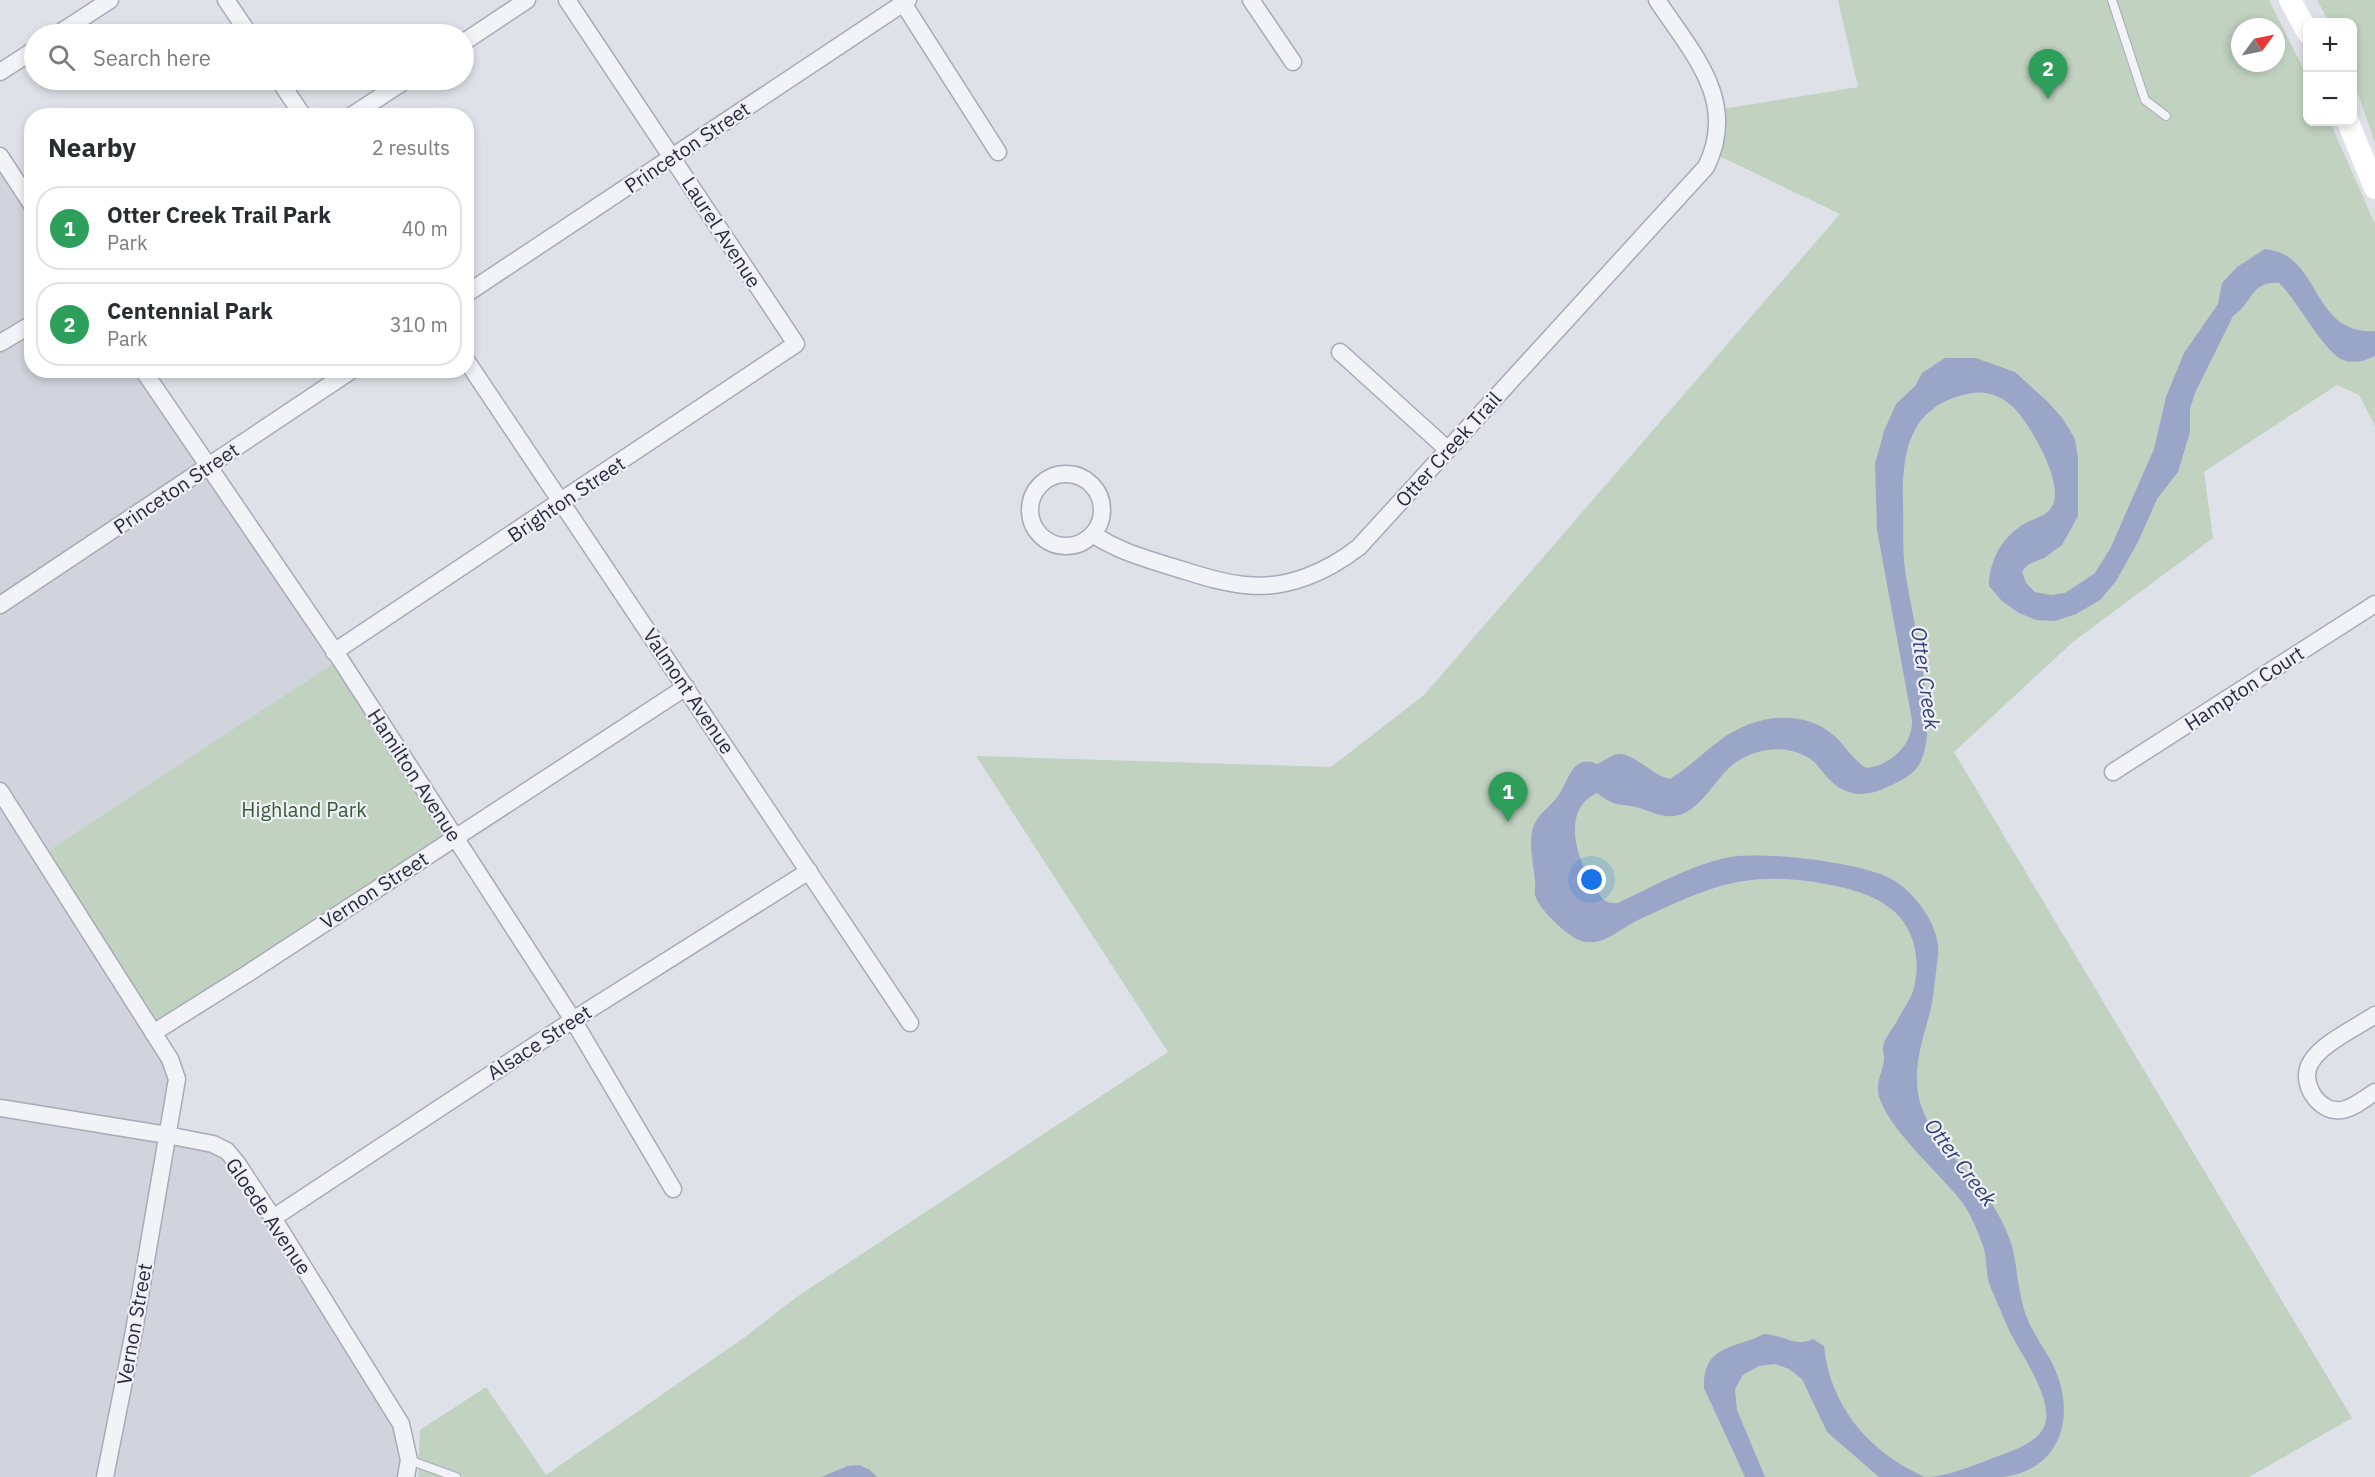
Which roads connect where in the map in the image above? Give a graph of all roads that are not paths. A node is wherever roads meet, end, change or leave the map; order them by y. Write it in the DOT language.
graph roads {
  1 [pos="110,0"];
  2 [pos="226,0"];
  3 [pos="527,0"];
  4 [pos="567,0"];
  5 [pos="1251,0"];
  6 [pos="1657,0"];
  7 [pos="2112,0"];
  8 [pos="2290,0"];
  9 [pos="904,1"];
  10 [pos="73,24"];
  11 [pos="242,24"];
  12 [pos="2303,25"];
  13 [pos="474,35"];
  14 [pos="24,56"];
  15 [pos="1293,62"];
  16 [pos="0,72"];
  17 [pos="286,90"];
  18 [pos="391,90"];
  19 [pos="298,108"];
  20 [pos="363,108"];
  21 [pos="2166,116"];
  22 [pos="2350,126"];
  23 [pos="998,152"];
  24 [pos="0,156"];
  25 [pos="673,157"];
  26 [pos="2375,188"];
  27 [pos="24,193"];
  28 [pos="474,289"];
  29 [pos="24,329"];
  30 [pos="0,343"];
  31 [pos="796,344"];
  32 [pos="1340,352"];
  33 [pos="474,372"];
  34 [pos="148,378"];
  35 [pos="340,378"];
  36 [pos="1447,449"];
  37 [pos="209,466"];
  38 [pos="562,502"];
  39 [pos="1094,535"];
  40 [pos="2375,604"];
  41 [pos="0,606"];
  42 [pos="334,652"];
  43 [pos="686,687"];
  44 [pos="2113,772"];
  45 [pos="0,791"];
  46 [pos="454,837"];
  47 [pos="809,871"];
  48 [pos="2375,1016"];
  49 [pos="573,1020"];
  50 [pos="910,1023"];
  51 [pos="153,1033"];
  52 [pos="2375,1092"];
  53 [pos="0,1108"];
  54 [pos="167,1135"];
  55 [pos="673,1189"];
  56 [pos="273,1218"];
  57 [pos="409,1460"];
  58 [pos="105,1477"];
  59 [pos="406,1477"];
  60 [pos="456,1477"];
  1 -- 10 [label="street"];
  2 -- 11 [label="street"];
  3 -- 13 [label="street"];
  4 -- 25 [label="street, Laurel Avenue"];
  5 -- 15 [label="street"];
  6 -- 36 [label="street, Otter Creek Trail"];
  7 -- 21 [label="lane"];
  8 -- 12 [label="street"];
  9 -- 23 [label="street"];
  9 -- 25 [label="street, Princeton Street"];
  14 -- 16 [label="street"];
  17 -- 19 [label="street"];
  18 -- 20 [label="street"];
  22 -- 26 [label="street"];
  24 -- 27 [label="street"];
  25 -- 28 [label="street, Princeton Street"];
  25 -- 31 [label="street, Laurel Avenue"];
  29 -- 30 [label="street"];
  31 -- 38 [label="street, Brighton Street"];
  32 -- 36 [label="street"];
  33 -- 38 [label="street, Valmont Avenue"];
  34 -- 37 [label="street, Hamilton Avenue"];
  35 -- 37 [label="street, Princeton Street"];
  36 -- 39 [label="street, Otter Creek Trail"];
  37 -- 41 [label="street, Princeton Street"];
  37 -- 42 [label="street, Hamilton Avenue"];
  38 -- 42 [label="street, Brighton Street"];
  38 -- 43 [label="street, Valmont Avenue"];
  39 -- 39 [label="street"];
  40 -- 44 [label="street, Hampton Court"];
  42 -- 46 [label="street, Hamilton Avenue"];
  43 -- 46 [label="street, Vernon Street"];
  43 -- 47 [label="street, Valmont Avenue"];
  45 -- 51 [label="street"];
  46 -- 49 [label="street, Hamilton Avenue"];
  46 -- 51 [label="street, Vernon Street"];
  47 -- 49 [label="street, Alsace Street"];
  47 -- 50 [label="street, Valmont Avenue"];
  48 -- 52 [label="street"];
  49 -- 55 [label="street, Hamilton Avenue"];
  49 -- 56 [label="street, Alsace Street"];
  51 -- 54 [label="street"];
  53 -- 54 [label="street, Gloede Avenue"];
  54 -- 56 [label="street, Gloede Avenue"];
  54 -- 58 [label="street, Vernon Street"];
  56 -- 57 [label="street, Gloede Avenue"];
  57 -- 59 [label="street"];
  57 -- 60 [label="lane"];
}
